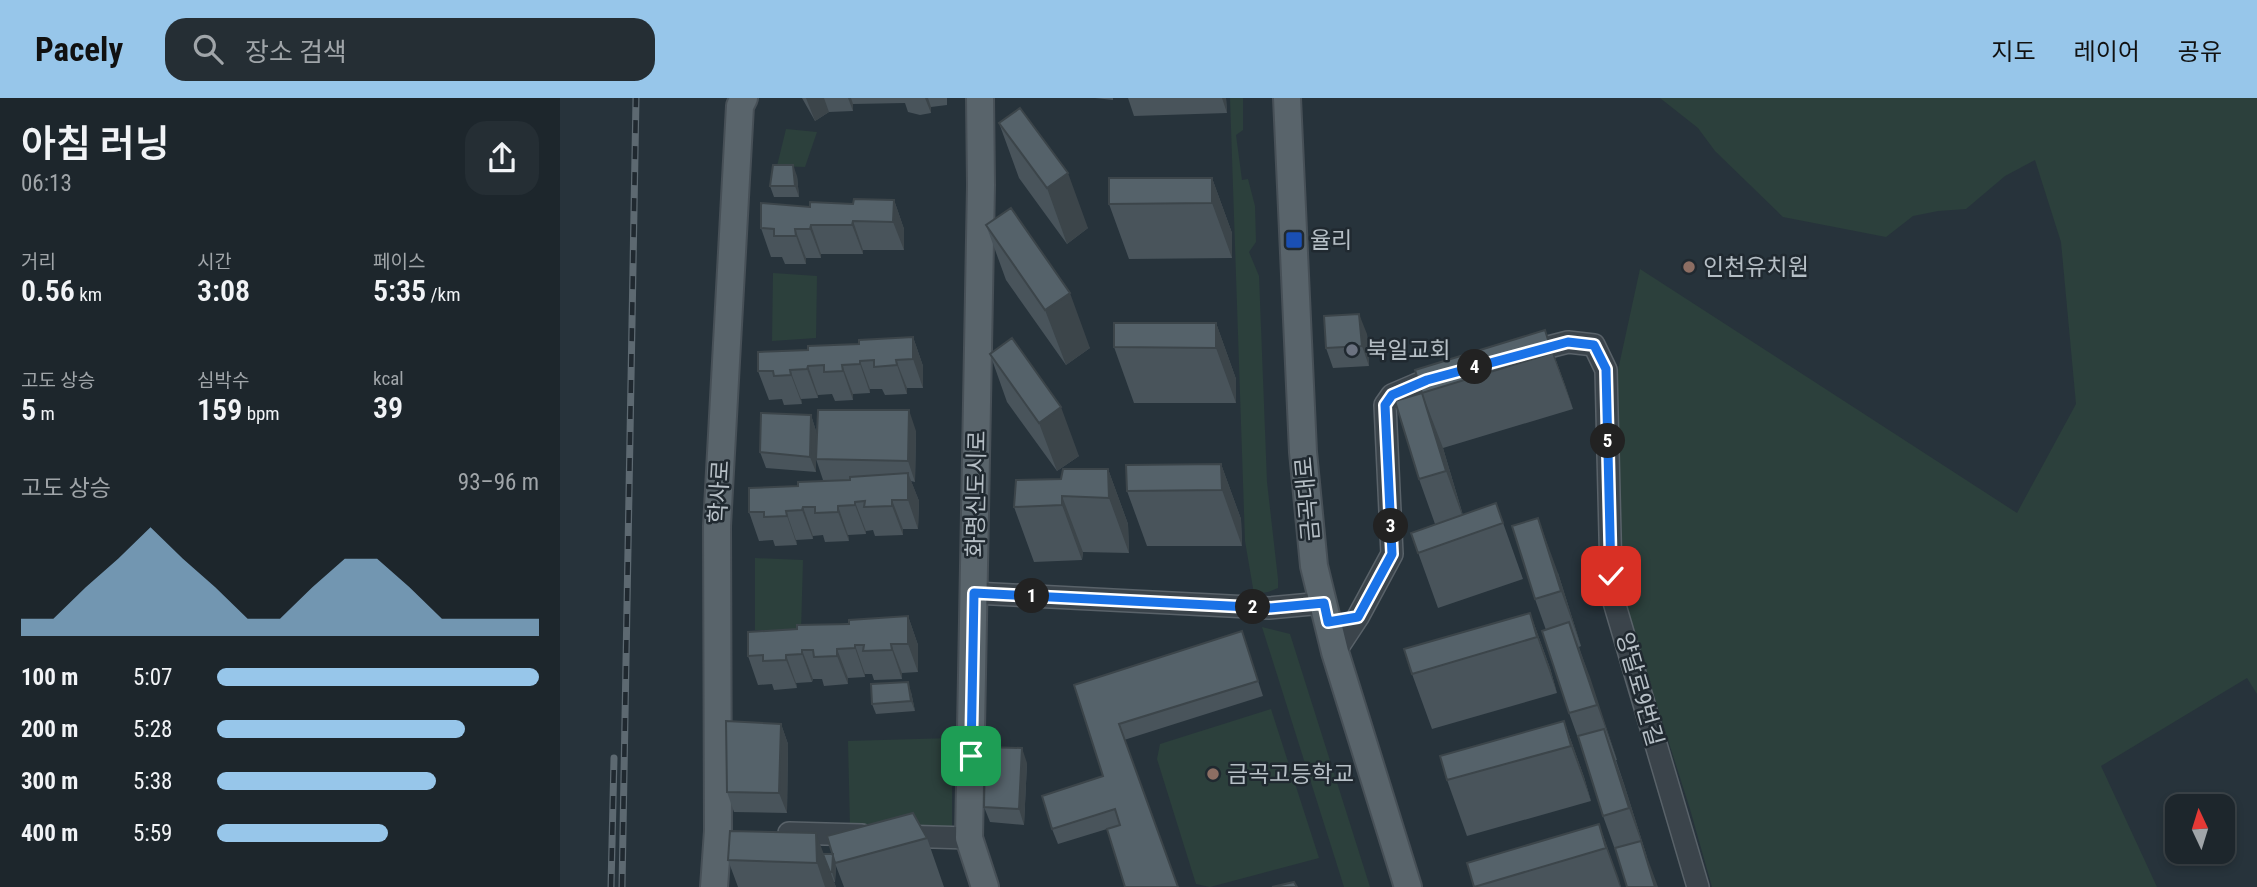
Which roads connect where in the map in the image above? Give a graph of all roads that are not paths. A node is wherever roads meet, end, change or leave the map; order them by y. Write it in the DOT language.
graph roads {
  1 [pos="744,98"];
  2 [pos="980,98"];
  3 [pos="1287,98"];
  4 [pos="1504,359"];
  5 [pos="1465,370"];
  6 [pos="974,593"];
  7 [pos="1326,613"];
  8 [pos="1358,617"];
  9 [pos="1335,652"];
  10 [pos="774,832"];
  11 [pos="969,838"];
  12 [pos="714,887"];
  13 [pos="985,887"];
  14 [pos="1408,887"];
  15 [pos="1698,887"];
  1 -- 12 [label="main road, 학사로"];
  2 -- 6 [label="main road, 화명신도시로"];
  3 -- 7 [label="main road, 금곡대로"];
  4 -- 15 [label="street, 양달로9번길"];
  5 -- 8 [label="street"];
  6 -- 7 [label="street"];
  6 -- 11 [label="main road, 화명신도시로"];
  7 -- 8 [label="street"];
  7 -- 9 [label="main road, 금곡대로"];
  8 -- 9 [label="street"];
  9 -- 14 [label="main road, 금곡대로"];
  10 -- 11 [label="street"];
  11 -- 13 [label="main road, 화명신도시로"];
}
